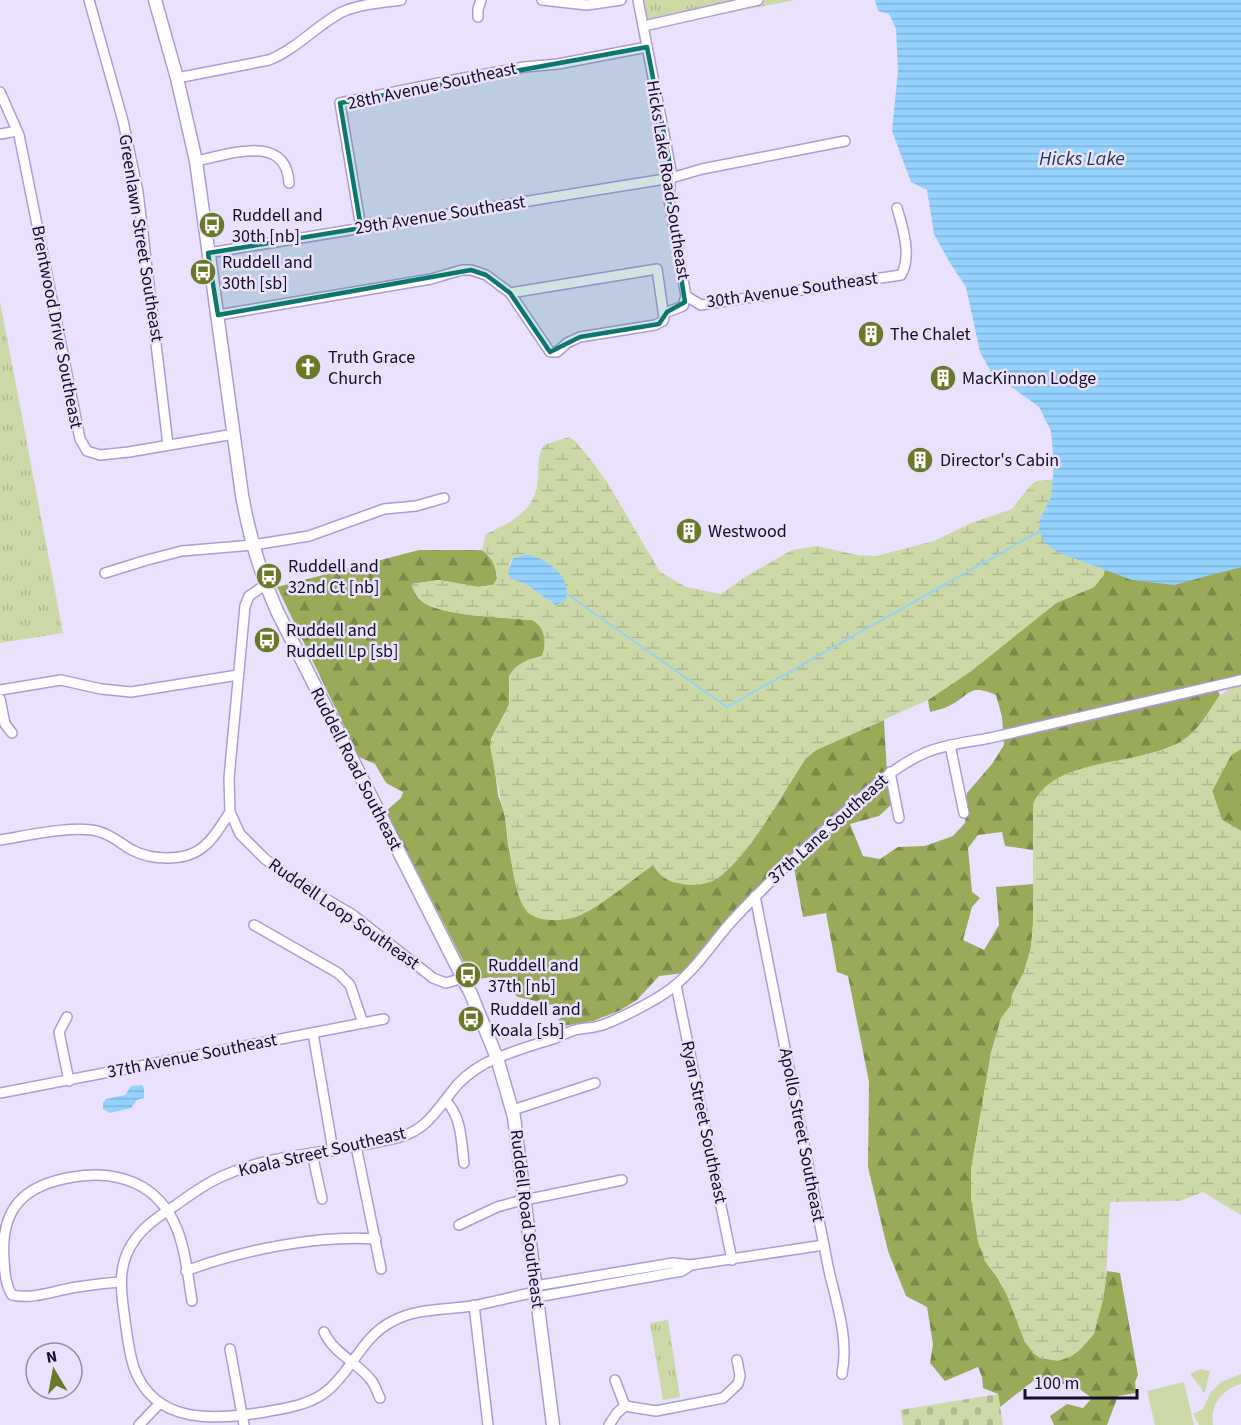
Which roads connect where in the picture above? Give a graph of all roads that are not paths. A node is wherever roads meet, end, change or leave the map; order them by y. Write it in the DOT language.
graph roads {
  1 [pos="88,0"];
  2 [pos="155,0"];
  3 [pos="401,0"];
  4 [pos="481,0"];
  5 [pos="542,0"];
  6 [pos="621,0"];
  7 [pos="638,0"];
  8 [pos="758,0"];
  9 [pos="478,17"];
  10 [pos="644,26"];
  11 [pos="647,47"];
  12 [pos="177,78"];
  13 [pos="0,92"];
  14 [pos="17,131"];
  15 [pos="0,134"];
  16 [pos="845,141"];
  17 [pos="196,161"];
  18 [pos="671,178"];
  19 [pos="289,183"];
  20 [pos="897,208"];
  21 [pos="361,228"];
  22 [pos="208,252"];
  23 [pos="510,293"];
  24 [pos="686,296"];
  25 [pos="665,313"];
  26 [pos="218,315"];
  27 [pos="234,434"];
  28 [pos="168,445"];
  29 [pos="444,498"];
  30 [pos="252,545"];
  31 [pos="105,573"];
  32 [pos="265,585"];
  33 [pos="238,675"];
  34 [pos="1241,680"];
  35 [pos="0,690"];
  36 [pos="0,699"];
  37 [pos="12,733"];
  38 [pos="951,745"];
  39 [pos="890,772"];
  40 [pos="230,812"];
  41 [pos="964,813"];
  42 [pos="899,818"];
  43 [pos="0,840"];
  44 [pos="755,896"];
  45 [pos="254,925"];
  46 [pos="463,978"];
  47 [pos="676,985"];
  48 [pos="67,1017"];
  49 [pos="384,1019"];
  50 [pos="363,1023"];
  51 [pos="313,1033"];
  52 [pos="497,1058"];
  53 [pos="69,1081"];
  54 [pos="595,1083"];
  55 [pos="0,1093"];
  56 [pos="446,1101"];
  57 [pos="513,1110"];
  58 [pos="356,1146"];
  59 [pos="333,1151"];
  60 [pos="312,1153"];
  61 [pos="464,1162"];
  62 [pos="622,1180"];
  63 [pos="322,1199"];
  64 [pos="525,1200"];
  65 [pos="166,1212"];
  66 [pos="459,1225"];
  67 [pos="376,1239"];
  68 [pos="824,1245"];
  69 [pos="732,1260"];
  70 [pos="381,1269"];
  71 [pos="186,1271"];
  72 [pos="120,1282"];
  73 [pos="536,1292"];
  74 [pos="192,1301"];
  75 [pos="474,1305"];
  76 [pos="324,1332"];
  77 [pos="230,1349"];
  78 [pos="737,1360"];
  79 [pos="352,1361"];
  80 [pos="842,1374"];
  81 [pos="615,1380"];
  82 [pos="380,1398"];
  83 [pos="159,1404"];
  84 [pos="625,1407"];
  85 [pos="243,1420"];
  86 [pos="139,1425"];
  87 [pos="488,1425"];
  88 [pos="553,1425"];
  89 [pos="609,1425"];
  1 -- 28 [label="street, Greenlawn Street Southeast"];
  2 -- 12 [label="main road, Ruddell Road Southeast"];
  3 -- 12 [label="street"];
  4 -- 9 [label="street"];
  5 -- 6 [label="street"];
  7 -- 10 [label="street, Hicks Lake Road Southeast"];
  8 -- 10 [label="street"];
  10 -- 11 [label="street, Hicks Lake Road Southeast"];
  11 -- 18 [label="street, Hicks Lake Road Southeast"];
  11 -- 21 [label="street, 28th Avenue Southeast"];
  12 -- 17 [label="main road, Ruddell Road Southeast"];
  13 -- 14 [label="street, Brentwood Drive Southeast"];
  14 -- 15 [label="street"];
  14 -- 28 [label="street, Brentwood Drive Southeast"];
  16 -- 18 [label="street, 29th Avenue Southeast"];
  17 -- 19 [label="street"];
  17 -- 22 [label="main road, Ruddell Road Southeast"];
  18 -- 21 [label="street, 29th Avenue Southeast"];
  18 -- 24 [label="street, Hicks Lake Road Southeast"];
  20 -- 24 [label="street, 30th Avenue Southeast"];
  21 -- 22 [label="street, 29th Avenue Southeast"];
  22 -- 26 [label="main road, Ruddell Road Southeast"];
  23 -- 25 [label="street"];
  23 -- 25 [label="street"];
  23 -- 26 [label="street"];
  24 -- 25 [label="street, Hicks Lake Road Southeast"];
  26 -- 27 [label="main road, Ruddell Road Southeast"];
  27 -- 28 [label="street, Brentwood Drive Southeast"];
  27 -- 30 [label="main road, Ruddell Road Southeast"];
  29 -- 30 [label="street"];
  30 -- 31 [label="street"];
  30 -- 32 [label="main road, Ruddell Road Southeast"];
  32 -- 33 [label="street, Ruddell Loop Southeast"];
  32 -- 46 [label="main road, Ruddell Road Southeast"];
  33 -- 35 [label="street"];
  33 -- 40 [label="street, Ruddell Loop Southeast"];
  34 -- 38 [label="street, 37th Lane Southeast"];
  36 -- 37 [label="street"];
  38 -- 39 [label="street, 37th Lane Southeast"];
  38 -- 41 [label="street"];
  39 -- 42 [label="street"];
  39 -- 44 [label="street, 37th Lane Southeast"];
  40 -- 43 [label="street"];
  40 -- 46 [label="street, Ruddell Loop Southeast"];
  44 -- 47 [label="street, 37th Lane Southeast"];
  44 -- 68 [label="street, Apollo Street Southeast"];
  45 -- 50 [label="street"];
  46 -- 52 [label="main road, Ruddell Road Southeast"];
  47 -- 52 [label="street, 37th Lane Southeast"];
  47 -- 69 [label="street, Ryan Street Southeast"];
  48 -- 53 [label="street"];
  49 -- 50 [label="street, 37th Avenue Southeast"];
  50 -- 51 [label="street, 37th Avenue Southeast"];
  51 -- 53 [label="street, 37th Avenue Southeast"];
  51 -- 59 [label="street"];
  52 -- 56 [label="street, Koala Street Southeast"];
  52 -- 57 [label="main road, Ruddell Road Southeast"];
  53 -- 55 [label="street, 37th Avenue Southeast"];
  54 -- 57 [label="street"];
  56 -- 58 [label="street, Koala Street Southeast"];
  56 -- 61 [label="street"];
  57 -- 64 [label="main road, Ruddell Road Southeast"];
  58 -- 59 [label="street, Koala Street Southeast"];
  58 -- 67 [label="street"];
  59 -- 60 [label="street, Koala Street Southeast"];
  60 -- 63 [label="street"];
  60 -- 65 [label="street, Koala Street Southeast"];
  62 -- 64 [label="street"];
  64 -- 66 [label="street"];
  64 -- 73 [label="main road, Ruddell Road Southeast"];
  65 -- 71 [label="street"];
  65 -- 72 [label="street, Koala Street Southeast"];
  65 -- 72 [label="street"];
  67 -- 70 [label="street"];
  67 -- 71 [label="street"];
  68 -- 69 [label="street, Koala Street Southeast"];
  68 -- 80 [label="street, Apollo Street Southeast"];
  69 -- 73 [label="street, Koala Street Southeast"];
  71 -- 74 [label="street"];
  72 -- 83 [label="street, Koala Street Southeast"];
  73 -- 75 [label="street, Koala Street Southeast"];
  73 -- 88 [label="main road, Ruddell Road Southeast"];
  75 -- 79 [label="street, Koala Street Southeast"];
  75 -- 87 [label="street"];
  76 -- 79 [label="street"];
  77 -- 85 [label="street"];
  78 -- 84 [label="street"];
  79 -- 82 [label="street"];
  79 -- 85 [label="street, Koala Street Southeast"];
  81 -- 84 [label="street"];
  83 -- 85 [label="street, Koala Street Southeast"];
  83 -- 86 [label="street"];
  84 -- 89 [label="street"];
}
